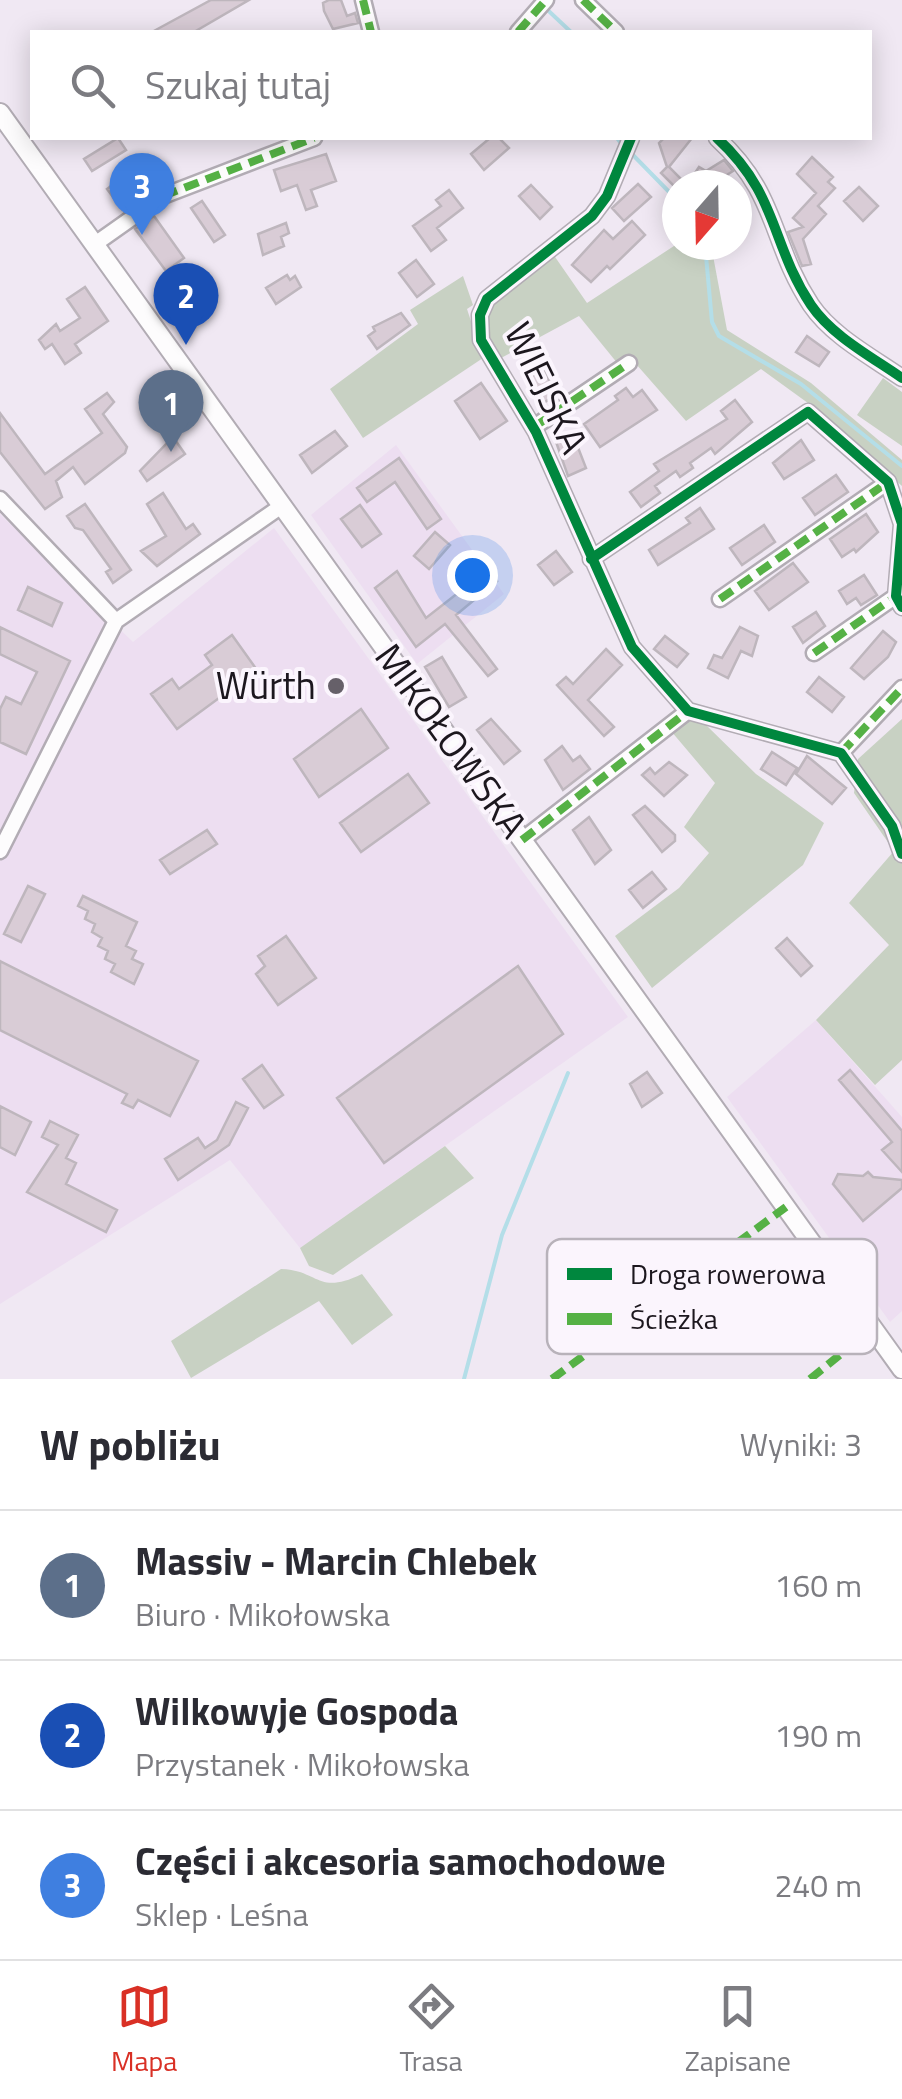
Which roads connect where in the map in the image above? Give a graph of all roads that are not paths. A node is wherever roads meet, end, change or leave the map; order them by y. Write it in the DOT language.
graph roads {
  1 [pos="363,0"];
  2 [pos="583,0"];
  3 [pos="541,5"];
  4 [pos="370,30"];
  5 [pos="520,30"];
  6 [pos="614,30"];
  7 [pos="0,113"];
  8 [pos="309,140"];
  9 [pos="719,140"];
  10 [pos="628,143"];
  11 [pos="95,244"];
  12 [pos="628,362"];
  13 [pos="902,378"];
  14 [pos="534,427"];
  15 [pos="888,482"];
  16 [pos="0,499"];
  17 [pos="283,505"];
  18 [pos="591,559"];
  19 [pos="720,599"];
  20 [pos="899,601"];
  21 [pos="116,621"];
  22 [pos="814,653"];
  23 [pos="902,688"];
  24 [pos="688,712"];
  25 [pos="841,753"];
  26 [pos="522,840"];
  27 [pos="0,851"];
  28 [pos="902,854"];
  29 [pos="809,1239"];
  30 [pos="877,1334"];
  31 [pos="902,1369"];
  1 -- 4 [label="street"];
  2 -- 6 [label="street"];
  3 -- 5 [label="street"];
  7 -- 11 [label="main road, MIKOŁOWSKA"];
  8 -- 11 [label="street"];
  9 -- 13 [label="street"];
  10 -- 14 [label="street, WIEJSKA"];
  11 -- 17 [label="main road, MIKOŁOWSKA"];
  12 -- 14 [label="street"];
  14 -- 18 [label="street, WIEJSKA"];
  15 -- 18 [label="street"];
  15 -- 19 [label="street"];
  15 -- 20 [label="street"];
  16 -- 21 [label="street"];
  17 -- 21 [label="street"];
  17 -- 26 [label="main road, MIKOŁOWSKA"];
  18 -- 24 [label="street, WIEJSKA"];
  20 -- 22 [label="street"];
  21 -- 27 [label="street"];
  23 -- 25 [label="street"];
  24 -- 25 [label="street"];
  24 -- 26 [label="street"];
  25 -- 28 [label="street"];
  26 -- 29 [label="main road, MIKOŁOWSKA"];
  30 -- 31 [label="main road, MIKOŁOWSKA"];
}
